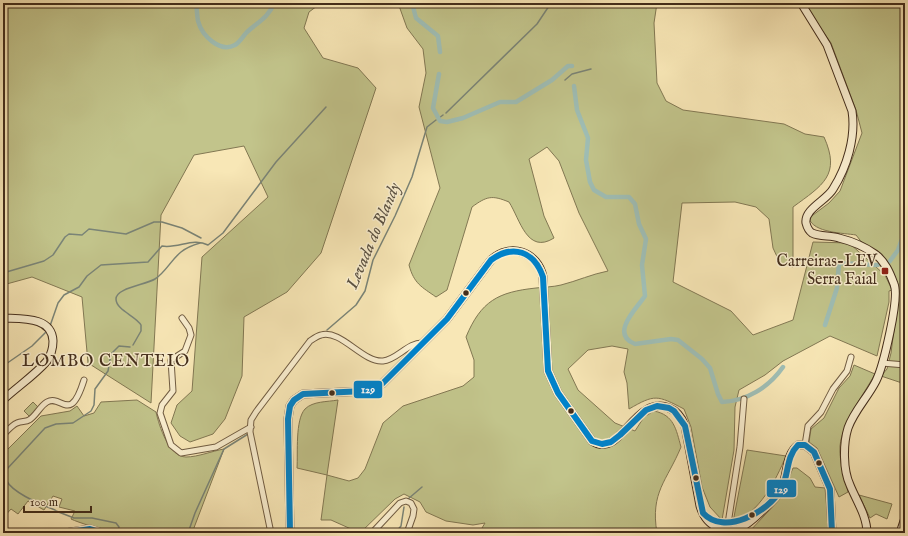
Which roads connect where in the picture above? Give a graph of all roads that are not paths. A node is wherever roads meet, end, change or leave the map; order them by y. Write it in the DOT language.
graph roads {
  1 [pos="801,3"];
  2 [pos="3,318"];
  3 [pos="182,318"];
  4 [pos="424,343"];
  5 [pos="851,357"];
  6 [pos="882,363"];
  7 [pos="905,365"];
  8 [pos="84,380"];
  9 [pos="744,399"];
  10 [pos="3,400"];
  11 [pos="251,427"];
  12 [pos="3,435"];
  13 [pos="805,445"];
  14 [pos="905,518"];
  15 [pos="410,524"];
  16 [pos="727,530"];
  17 [pos="3,532"];
  18 [pos="9,533"];
  19 [pos="65,533"];
  20 [pos="102,533"];
  21 [pos="271,533"];
  22 [pos="290,533"];
  23 [pos="372,533"];
  24 [pos="403,533"];
  25 [pos="407,533"];
  26 [pos="832,533"];
  27 [pos="867,533"];
  28 [pos="900,533"];
  1 -- 6 [label="main road"];
  2 -- 10 [label="main road"];
  3 -- 11 [label="street"];
  4 -- 11 [label="street"];
  4 -- 16 [label="main road"];
  4 -- 22 [label="main road"];
  5 -- 13 [label="street"];
  6 -- 7 [label="street"];
  6 -- 27 [label="main road"];
  8 -- 12 [label="street"];
  9 -- 16 [label="street"];
  11 -- 21 [label="street"];
  13 -- 16 [label="main road"];
  13 -- 26 [label="main road"];
  14 -- 28 [label="main road"];
  15 -- 23 [label="street"];
  15 -- 24 [label="street"];
  15 -- 25 [label="street"];
  17 -- 18 [label="main road"];
  19 -- 20 [label="main road"];
}
